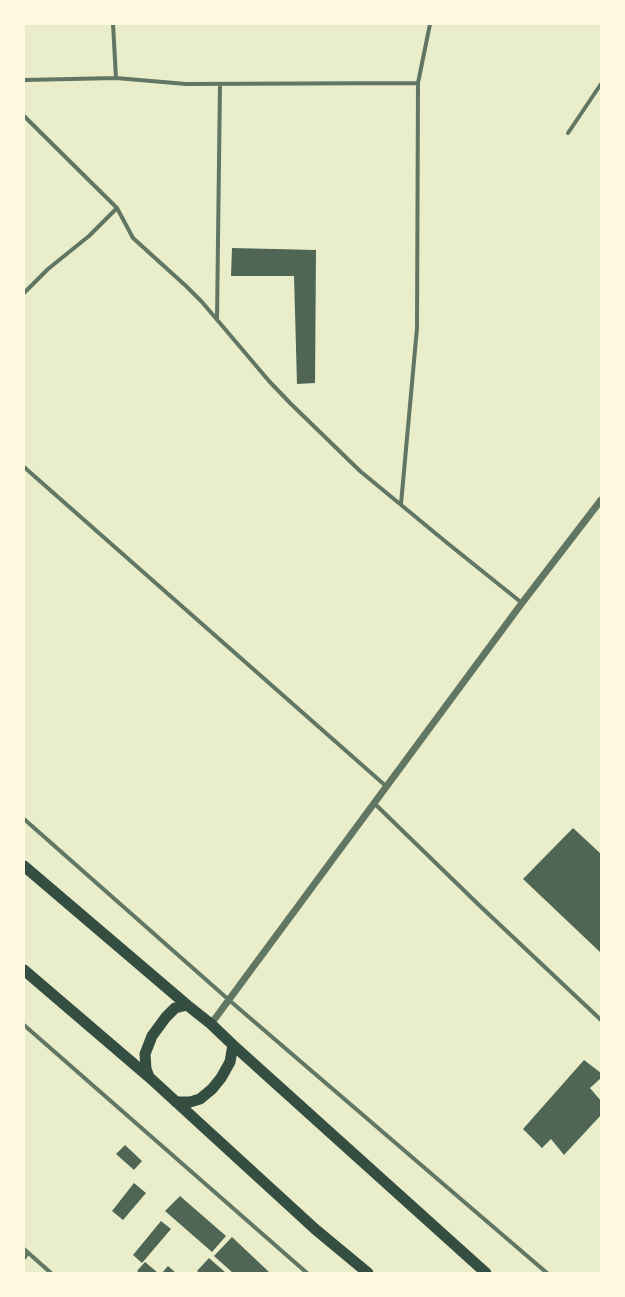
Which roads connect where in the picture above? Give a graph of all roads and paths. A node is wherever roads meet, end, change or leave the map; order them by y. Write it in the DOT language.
graph roads {
  1 [pos="113,24"];
  2 [pos="430,24"];
  3 [pos="116,78"];
  4 [pos="24,80"];
  5 [pos="418,83"];
  6 [pos="220,84"];
  7 [pos="601,84"];
  8 [pos="24,116"];
  9 [pos="568,133"];
  10 [pos="117,208"];
  11 [pos="24,293"];
  12 [pos="217,319"];
  13 [pos="24,467"];
  14 [pos="601,500"];
  15 [pos="401,504"];
  16 [pos="522,603"];
  17 [pos="387,787"];
  18 [pos="374,803"];
  19 [pos="24,819"];
  20 [pos="24,866"];
  21 [pos="24,970"];
  22 [pos="229,1000"];
  23 [pos="187,1005"];
  24 [pos="601,1020"];
  25 [pos="211,1024"];
  26 [pos="24,1025"];
  27 [pos="233,1045"];
  28 [pos="149,1077"];
  29 [pos="176,1102"];
  30 [pos="24,1249"];
  31 [pos="28,1253"];
  32 [pos="24,1258"];
  33 [pos="52,1273"];
  34 [pos="307,1273"];
  35 [pos="368,1273"];
  36 [pos="486,1273"];
  37 [pos="547,1273"];
  1 -- 3 [label="street"];
  2 -- 5 [label="street"];
  3 -- 4 [label="street"];
  3 -- 6 [label="street"];
  5 -- 6 [label="street"];
  5 -- 15 [label="street"];
  6 -- 12 [label="street"];
  7 -- 9 [label="street"];
  8 -- 10 [label="street"];
  10 -- 11 [label="street"];
  10 -- 12 [label="street"];
  12 -- 15 [label="street"];
  13 -- 17 [label="street"];
  14 -- 16 [label="street"];
  15 -- 16 [label="street"];
  16 -- 17 [label="street"];
  17 -- 18 [label="street"];
  18 -- 22 [label="street"];
  18 -- 24 [label="street"];
  19 -- 22 [label="street"];
  20 -- 23 [label="highway"];
  21 -- 28 [label="highway"];
  22 -- 25 [label="street"];
  22 -- 37 [label="street"];
  23 -- 25 [label="highway"];
  23 -- 28 [label="highway"];
  25 -- 27 [label="highway"];
  26 -- 34 [label="street"];
  27 -- 29 [label="highway"];
  27 -- 36 [label="highway"];
  28 -- 29 [label="highway"];
  29 -- 35 [label="highway"];
  30 -- 31 [label="street"];
  31 -- 32 [label="street"];
  31 -- 33 [label="street"];
}
